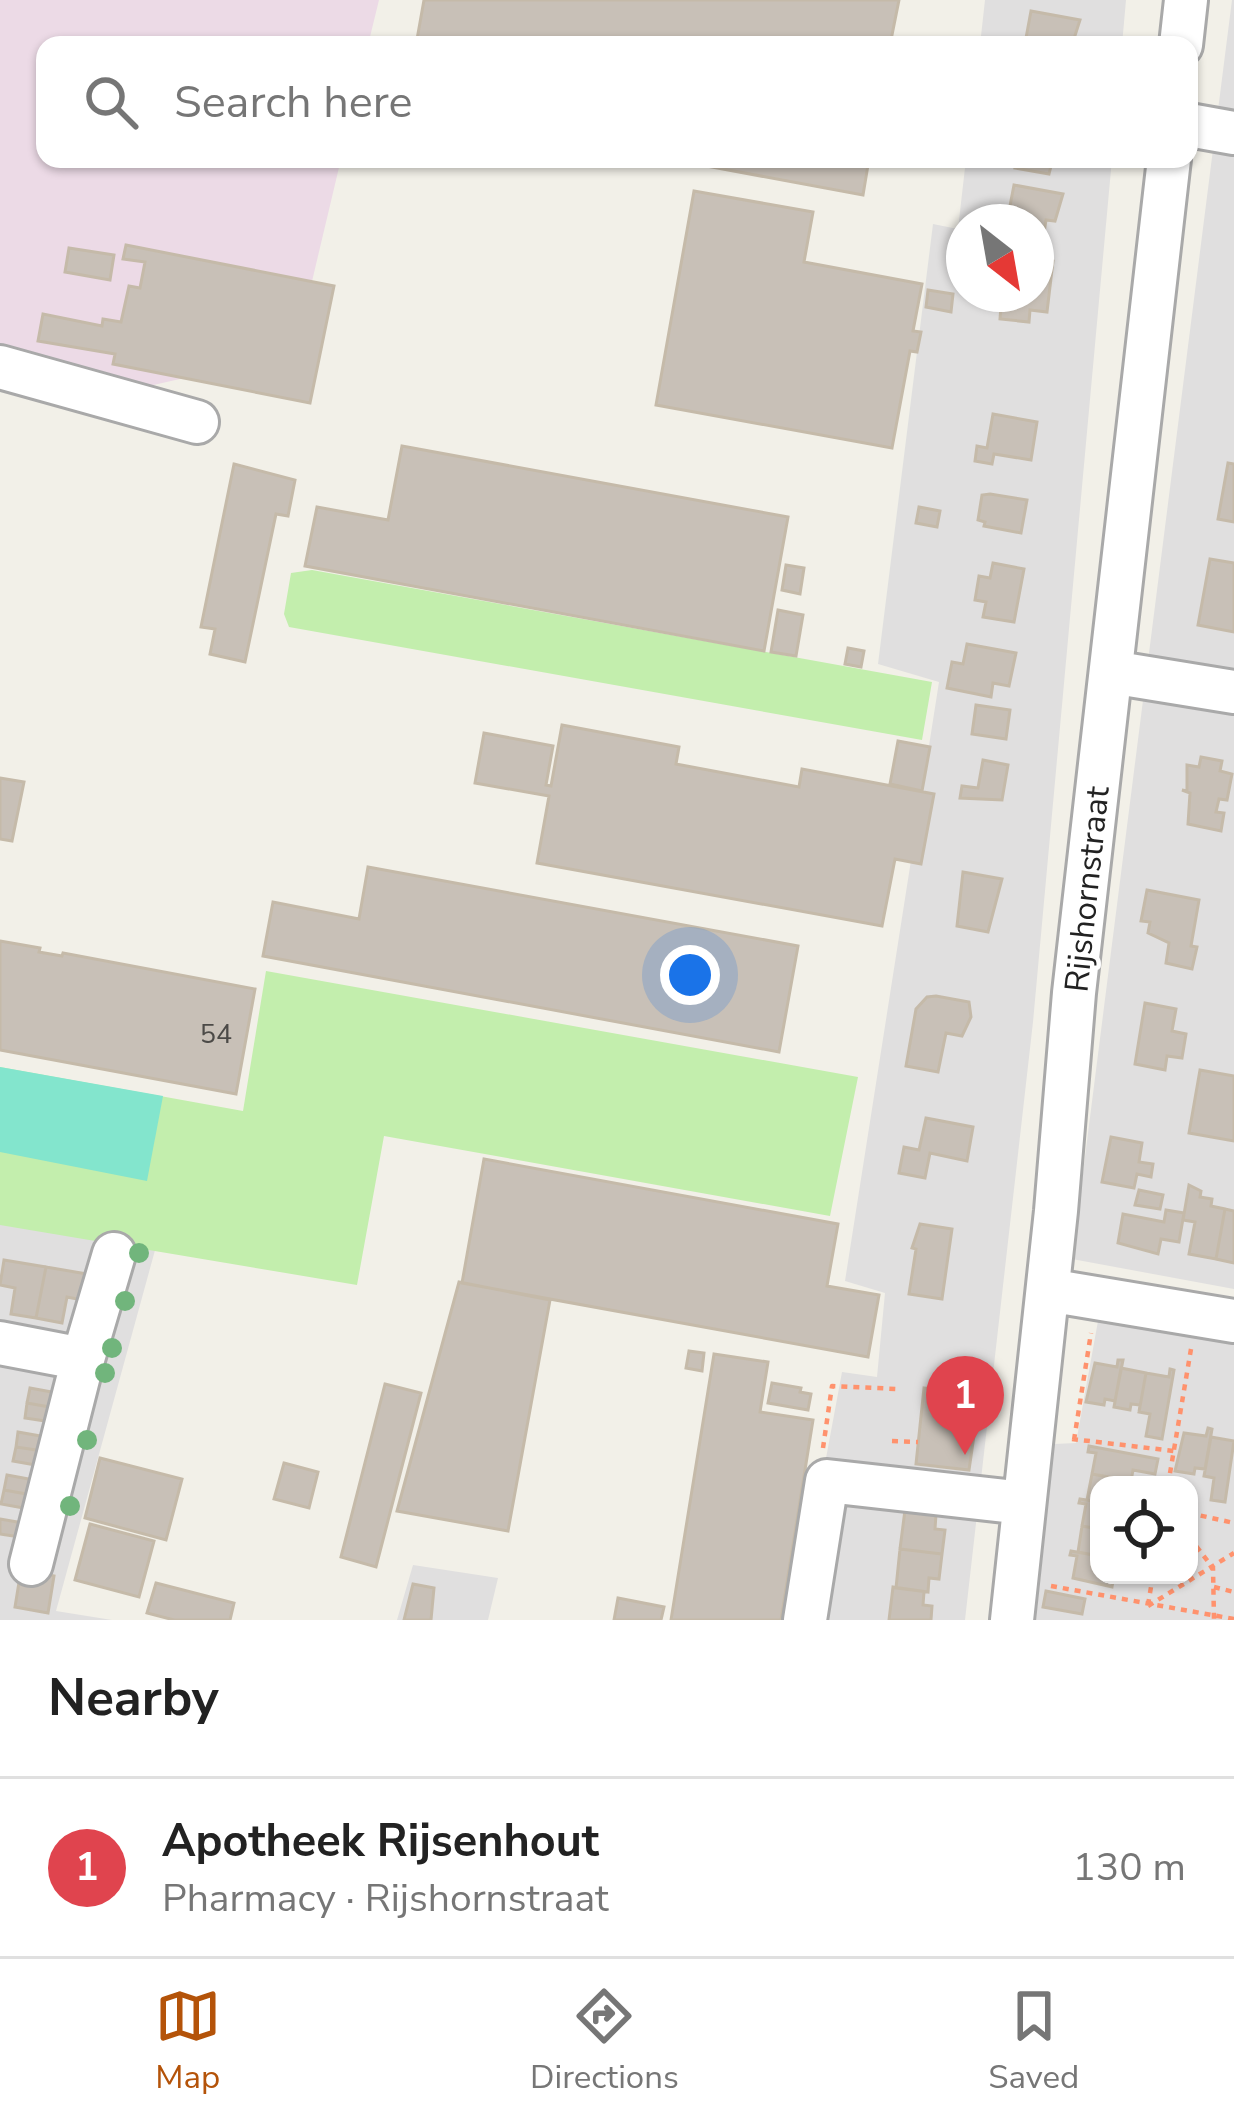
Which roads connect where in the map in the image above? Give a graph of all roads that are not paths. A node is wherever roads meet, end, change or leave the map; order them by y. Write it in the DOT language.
graph roads {
  1 [pos="1186,0"];
  2 [pos="1182,36"];
  3 [pos="1198,127"];
  4 [pos="1234,133"];
  5 [pos="1168,168"];
  6 [pos="0,367"];
  7 [pos="197,422"];
  8 [pos="1111,672"];
  9 [pos="1234,692"];
  10 [pos="114,1254"];
  11 [pos="1048,1290"];
  12 [pos="1215,1317"];
  13 [pos="0,1343"];
  14 [pos="82,1359"];
  15 [pos="1023,1503"];
  16 [pos="32,1564"];
  17 [pos="806,1620"];
  18 [pos="1012,1620"];
  1 -- 2 [label="street"];
  3 -- 4 [label="street"];
  5 -- 8 [label="street, Rijshornstraat"];
  6 -- 7 [label="street"];
  8 -- 9 [label="street"];
  8 -- 11 [label="street, Rijshornstraat"];
  10 -- 14 [label="street"];
  11 -- 12 [label="street"];
  11 -- 15 [label="street, Rijshornstraat"];
  13 -- 14 [label="street"];
  14 -- 16 [label="street"];
  15 -- 17 [label="street"];
  15 -- 18 [label="street, Rijshornstraat"];
}
